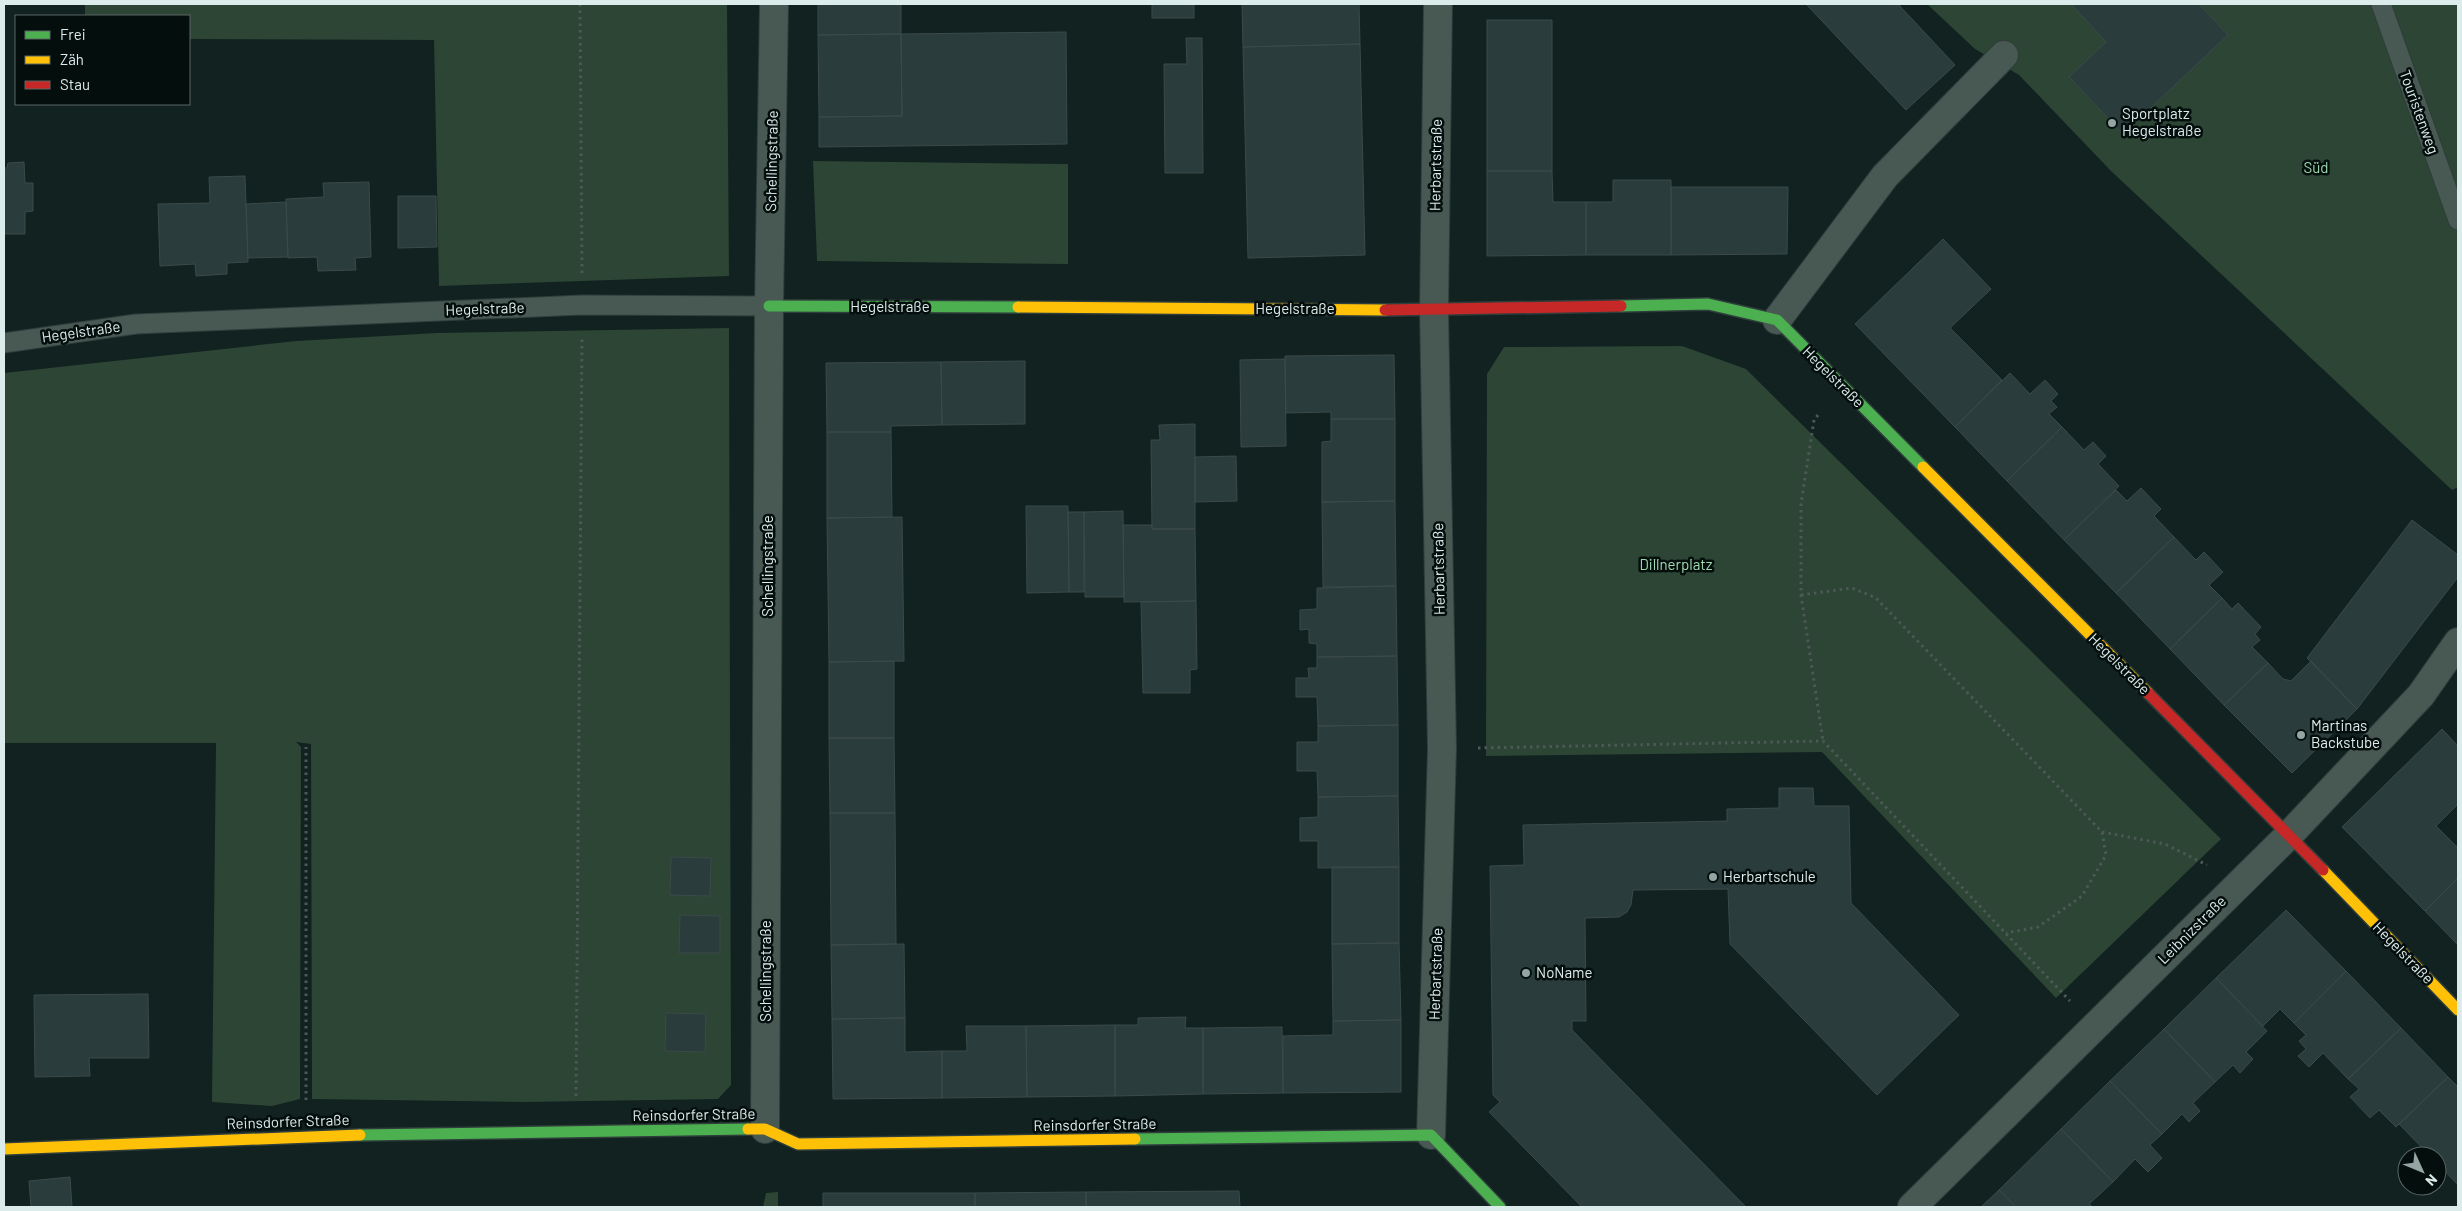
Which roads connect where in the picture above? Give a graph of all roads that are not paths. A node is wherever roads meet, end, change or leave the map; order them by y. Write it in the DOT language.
graph roads {
  1 [pos="774,4"];
  2 [pos="1438,4"];
  3 [pos="2381,4"];
  4 [pos="2004,55"];
  5 [pos="2458,220"];
  6 [pos="769,306"];
  7 [pos="1434,310"];
  8 [pos="1777,320"];
  9 [pos="4,343"];
  10 [pos="2458,642"];
  11 [pos="2288,835"];
  12 [pos="2458,1010"];
  13 [pos="765,1129"];
  14 [pos="1431,1135"];
  15 [pos="4,1149"];
  16 [pos="1500,1207"];
  17 [pos="1912,1207"];
  1 -- 6 [label="street, Schellingstraße"];
  2 -- 7 [label="street, Herbartstraße"];
  3 -- 5 [label="lane, Touristenweg"];
  4 -- 8 [label="street"];
  6 -- 7 [label="street, Hegelstraße"];
  6 -- 9 [label="lane, Hegelstraße"];
  6 -- 13 [label="street, Schellingstraße"];
  7 -- 8 [label="street, Hegelstraße"];
  7 -- 14 [label="street, Herbartstraße"];
  8 -- 11 [label="street, Hegelstraße"];
  10 -- 11 [label="street, Leibnizstraße"];
  11 -- 12 [label="street, Hegelstraße"];
  11 -- 17 [label="street, Leibnizstraße"];
  13 -- 14 [label="street, Reinsdorfer Straße"];
  13 -- 15 [label="street, Reinsdorfer Straße"];
  14 -- 16 [label="street"];
}
